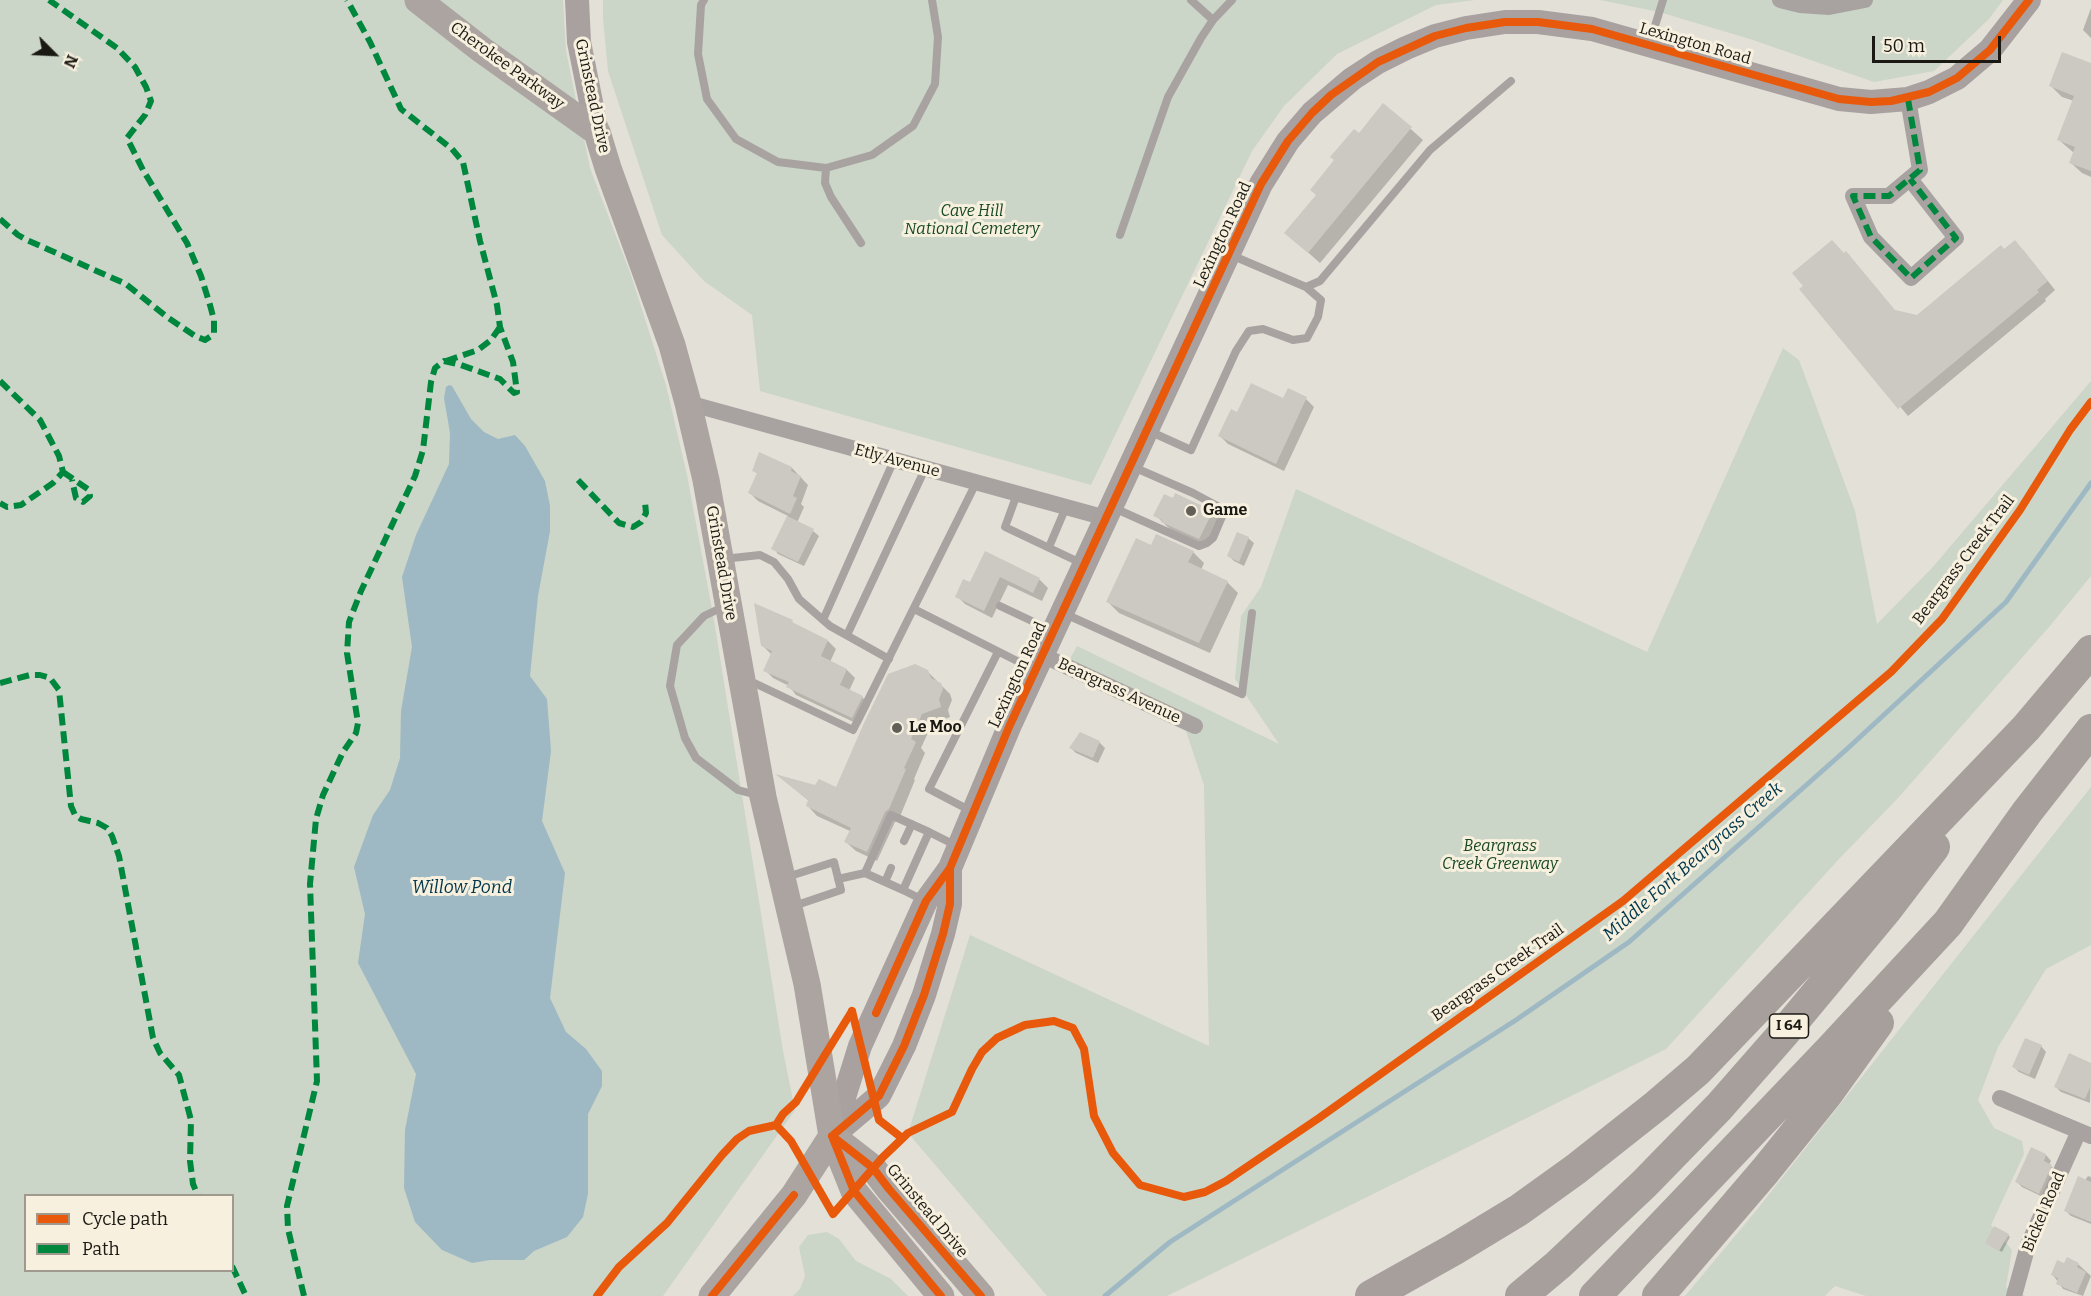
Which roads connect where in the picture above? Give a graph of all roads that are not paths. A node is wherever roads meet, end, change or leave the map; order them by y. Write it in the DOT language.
graph roads {
  1 [pos="418,0"];
  2 [pos="578,0"];
  3 [pos="704,0"];
  4 [pos="932,0"];
  5 [pos="1191,0"];
  6 [pos="1232,0"];
  7 [pos="1663,0"];
  8 [pos="1780,0"];
  9 [pos="1865,0"];
  10 [pos="2029,0"];
  11 [pos="1213,20"];
  12 [pos="1649,44"];
  13 [pos="1511,81"];
  14 [pos="1908,99"];
  15 [pos="597,132"];
  16 [pos="826,168"];
  17 [pos="1910,179"];
  18 [pos="1120,235"];
  19 [pos="861,243"];
  20 [pos="1229,254"];
  21 [pos="1306,287"];
  22 [pos="688,403"];
  23 [pos="1147,430"];
  24 [pos="894,460"];
  25 [pos="1130,466"];
  26 [pos="925,469"];
  27 [pos="976,483"];
  28 [pos="1017,494"];
  29 [pos="1066,507"];
  30 [pos="1109,512"];
  31 [pos="1048,548"];
  32 [pos="720,560"];
  33 [pos="1085,565"];
  34 [pos="728,604"];
  35 [pos="1000,606"];
  36 [pos="914,609"];
  37 [pos="1252,613"];
  38 [pos="823,620"];
  39 [pos="1058,622"];
  40 [pos="847,635"];
  41 [pos="2091,651"];
  42 [pos="998,652"];
  43 [pos="889,659"];
  44 [pos="1038,663"];
  45 [pos="741,676"];
  46 [pos="1195,726"];
  47 [pos="2026,728"];
  48 [pos="2091,730"];
  49 [pos="763,797"];
  50 [pos="972,811"];
  51 [pos="912,824"];
  52 [pos="929,832"];
  53 [pos="904,841"];
  54 [pos="954,857"];
  55 [pos="891,868"];
  56 [pos="865,873"];
  57 [pos="781,879"];
  58 [pos="838,879"];
  59 [pos="885,882"];
  60 [pos="903,890"];
  61 [pos="926,901"];
  62 [pos="788,908"];
  63 [pos="1948,923"];
  64 [pos="2000,1098"];
  65 [pos="2085,1133"];
  66 [pos="832,1136"];
  67 [pos="712,1296"];
  68 [pos="941,1296"];
  69 [pos="981,1296"];
  70 [pos="1371,1296"];
  71 [pos="1521,1296"];
  72 [pos="1595,1296"];
  73 [pos="1659,1296"];
  74 [pos="2014,1296"];
  1 -- 15 [label="main road, Cherokee Parkway"];
  2 -- 15 [label="main road, Grinstead Drive"];
  3 -- 16 [label="lane"];
  4 -- 16 [label="lane"];
  5 -- 11 [label="lane"];
  6 -- 11 [label="lane"];
  7 -- 12 [label="lane"];
  8 -- 9 [label="street"];
  10 -- 14 [label="main road, Lexington Road"];
  11 -- 18 [label="lane"];
  12 -- 14 [label="main road, Lexington Road"];
  12 -- 20 [label="main road, Lexington Road"];
  13 -- 21 [label="lane"];
  14 -- 17 [label="street"];
  15 -- 22 [label="main road, Grinstead Drive"];
  16 -- 19 [label="lane"];
  17 -- 17 [label="street"];
  20 -- 21 [label="lane"];
  20 -- 23 [label="main road, Lexington Road"];
  21 -- 23 [label="lane"];
  22 -- 24 [label="street, Etly Avenue"];
  22 -- 32 [label="main road, Grinstead Drive"];
  23 -- 25 [label="main road, Lexington Road"];
  24 -- 26 [label="street, Etly Avenue"];
  24 -- 38 [label="lane"];
  25 -- 30 [label="main road, Lexington Road"];
  25 -- 30 [label="lane"];
  26 -- 27 [label="street, Etly Avenue"];
  26 -- 40 [label="lane"];
  27 -- 28 [label="street, Etly Avenue"];
  27 -- 36 [label="lane"];
  28 -- 29 [label="street, Etly Avenue"];
  28 -- 31 [label="lane"];
  29 -- 30 [label="street, Etly Avenue"];
  29 -- 31 [label="lane"];
  30 -- 33 [label="main road, Lexington Road"];
  31 -- 33 [label="lane"];
  32 -- 34 [label="main road, Grinstead Drive"];
  32 -- 38 [label="lane"];
  33 -- 39 [label="main road, Lexington Road"];
  34 -- 45 [label="main road, Grinstead Drive"];
  34 -- 49 [label="lane"];
  35 -- 39 [label="lane"];
  36 -- 42 [label="lane"];
  36 -- 43 [label="lane"];
  37 -- 39 [label="lane"];
  38 -- 40 [label="lane"];
  39 -- 44 [label="main road, Lexington Road"];
  40 -- 43 [label="lane"];
  41 -- 47 [label="highway, I 64"];
  42 -- 44 [label="lane"];
  42 -- 50 [label="lane"];
  43 -- 45 [label="lane"];
  44 -- 46 [label="street, Beargrass Avenue"];
  44 -- 50 [label="main road, Lexington Road"];
  45 -- 49 [label="main road, Grinstead Drive"];
  47 -- 70 [label="highway"];
  47 -- 71 [label="highway, I 64"];
  48 -- 63 [label="highway, I 64"];
  49 -- 57 [label="main road, Grinstead Drive"];
  50 -- 54 [label="main road, Lexington Road"];
  51 -- 52 [label="lane"];
  51 -- 53 [label="lane"];
  51 -- 56 [label="lane"];
  52 -- 54 [label="lane"];
  52 -- 60 [label="lane"];
  54 -- 61 [label="main road, Lexington Road"];
  54 -- 66 [label="main road, Lexington Road"];
  55 -- 59 [label="lane"];
  56 -- 58 [label="lane"];
  56 -- 59 [label="lane"];
  57 -- 58 [label="lane"];
  57 -- 62 [label="main road, Grinstead Drive"];
  58 -- 62 [label="lane"];
  59 -- 60 [label="lane"];
  60 -- 61 [label="lane"];
  61 -- 66 [label="main road, Lexington Road"];
  62 -- 66 [label="main road, Grinstead Drive"];
  63 -- 72 [label="highway, I 64"];
  63 -- 73 [label="highway"];
  64 -- 65 [label="street"];
  65 -- 74 [label="street, Bickel Road"];
  66 -- 67 [label="main road, Lexington Road"];
  66 -- 68 [label="main road, Grinstead Drive"];
  66 -- 69 [label="main road, Grinstead Drive"];
}
